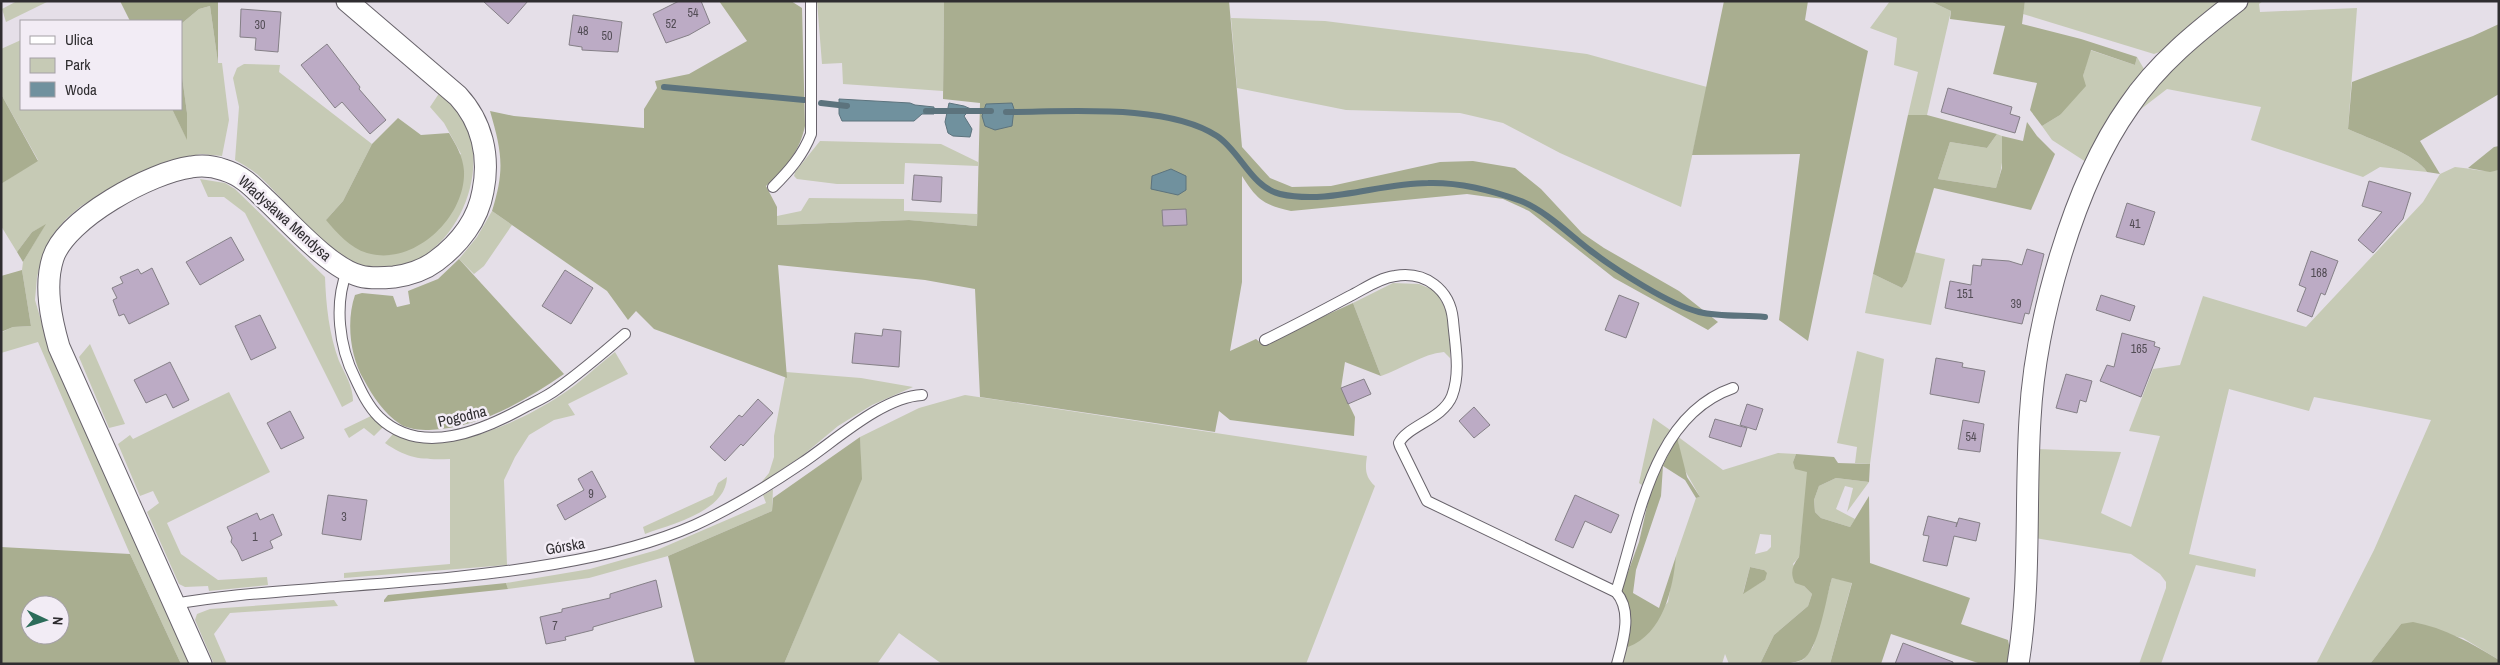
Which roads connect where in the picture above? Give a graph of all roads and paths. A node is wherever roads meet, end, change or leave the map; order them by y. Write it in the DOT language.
graph roads {
  1 [pos="347,1"];
  2 [pos="811,1"];
  3 [pos="2237,1"];
  4 [pos="773,187"];
  5 [pos="347,271"];
  6 [pos="625,334"];
  7 [pos="1266,340"];
  8 [pos="1733,388"];
  9 [pos="922,394"];
  10 [pos="1616,592"];
  11 [pos="174,604"];
  12 [pos="200,664"];
  13 [pos="1617,664"];
  14 [pos="2018,664"];
  1 -- 5 [label="street, Władysława Mendysa"];
  2 -- 4 [label="lane"];
  3 -- 14 [label="street"];
  5 -- 6 [label="lane, Pogodna"];
  5 -- 11 [label="street, Władysława Mendysa"];
  7 -- 10 [label="lane"];
  8 -- 10 [label="lane"];
  9 -- 11 [label="lane, Górska"];
  10 -- 13 [label="lane"];
  11 -- 12 [label="street, Władysława Mendysa"];
}
